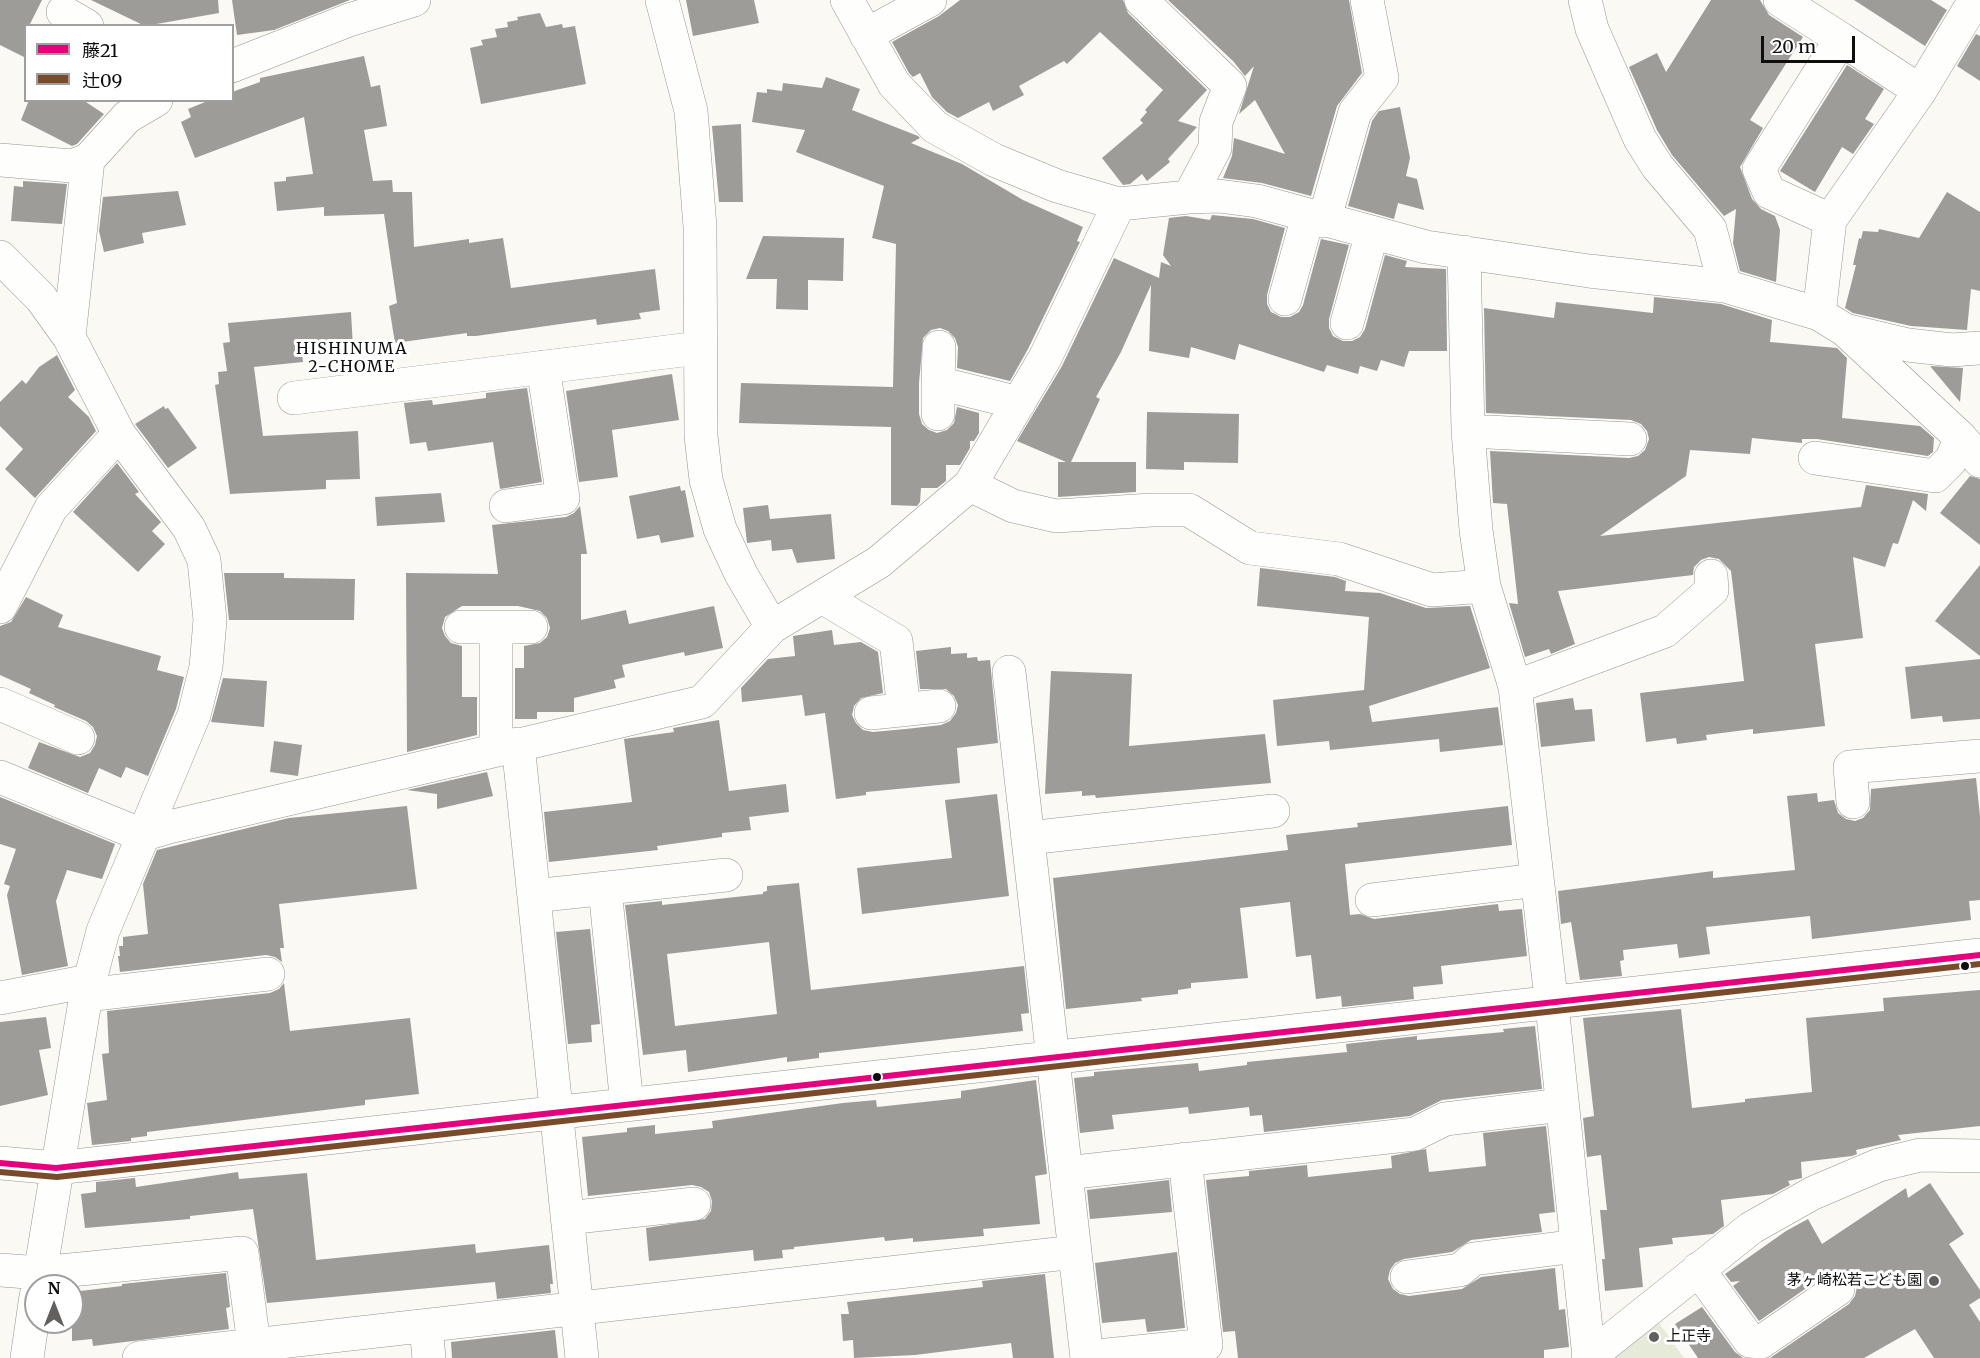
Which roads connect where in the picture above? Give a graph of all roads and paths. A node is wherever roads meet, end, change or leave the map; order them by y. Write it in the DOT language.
graph roads {
  1 [pos="414,0"];
  2 [pos="662,0"];
  3 [pos="847,0"];
  4 [pos="930,0"];
  5 [pos="1141,0"];
  6 [pos="1367,0"];
  7 [pos="1585,0"];
  8 [pos="1780,0"];
  9 [pos="1975,0"];
  10 [pos="347,10"];
  11 [pos="866,35"];
  12 [pos="1841,39"];
  13 [pos="234,65"];
  14 [pos="1920,91"];
  15 [pos="149,102"];
  16 [pos="125,109"];
  17 [pos="0,160"];
  18 [pos="88,160"];
  19 [pos="1189,196"];
  20 [pos="1119,204"];
  21 [pos="1316,218"];
  22 [pos="1830,220"];
  23 [pos="1372,233"];
  24 [pos="1464,252"];
  25 [pos="0,257"];
  26 [pos="1725,286"];
  27 [pos="1285,299"];
  28 [pos="1832,322"];
  29 [pos="1347,323"];
  30 [pos="69,337"];
  31 [pos="939,347"];
  32 [pos="699,348"];
  33 [pos="1980,348"];
  34 [pos="543,368"];
  35 [pos="294,398"];
  36 [pos="1019,403"];
  37 [pos="1467,431"];
  38 [pos="119,434"];
  39 [pos="1630,439"];
  40 [pos="1971,449"];
  41 [pos="1815,458"];
  42 [pos="970,485"];
  43 [pos="506,506"];
  44 [pos="1711,576"];
  45 [pos="1484,586"];
  46 [pos="822,597"];
  47 [pos="0,607"];
  48 [pos="460,627"];
  49 [pos="496,627"];
  50 [pos="531,627"];
  51 [pos="772,627"];
  52 [pos="1009,672"];
  53 [pos="1515,687"];
  54 [pos="0,704"];
  55 [pos="939,706"];
  56 [pos="904,710"];
  57 [pos="871,713"];
  58 [pos="78,738"];
  59 [pos="507,747"];
  60 [pos="1980,756"];
  61 [pos="0,777"];
  62 [pos="1853,802"];
  63 [pos="1274,811"];
  64 [pos="142,835"];
  65 [pos="1028,838"];
  66 [pos="726,875"];
  67 [pos="1537,880"];
  68 [pos="605,889"];
  69 [pos="534,897"];
  70 [pos="1372,900"];
  71 [pos="1980,955"];
  72 [pos="268,974"];
  73 [pos="88,988"];
  74 [pos="0,998"];
  75 [pos="1551,1002"];
  76 [pos="1053,1057"];
  77 [pos="627,1105"];
  78 [pos="1562,1105"];
  79 [pos="556,1113"];
  80 [pos="1980,1156"];
  81 [pos="1185,1159"];
  82 [pos="0,1163"];
  83 [pos="56,1168"];
  84 [pos="1066,1173"];
  85 [pos="694,1204"];
  86 [pos="567,1218"];
  87 [pos="1577,1246"];
  88 [pos="1075,1252"];
  89 [pos="1698,1269"];
  90 [pos="0,1270"];
  91 [pos="40,1274"];
  92 [pos="1407,1277"];
  93 [pos="84,1278"];
  94 [pos="24,1279"];
  95 [pos="1838,1289"];
  96 [pos="577,1310"];
  97 [pos="31,1334"];
  98 [pos="428,1342"];
  99 [pos="254,1345"];
  100 [pos="27,1358"];
  101 [pos="139,1358"];
  102 [pos="582,1358"];
  103 [pos="1087,1358"];
  104 [pos="1588,1358"];
  1 -- 10 [label="street"];
  2 -- 32 [label="street"];
  3 -- 11 [label="street"];
  4 -- 11 [label="street"];
  5 -- 19 [label="street"];
  6 -- 21 [label="street"];
  7 -- 26 [label="street"];
  8 -- 12 [label="street"];
  9 -- 14 [label="street"];
  10 -- 13 [label="street"];
  11 -- 20 [label="street"];
  12 -- 14 [label="street"];
  12 -- 22 [label="street"];
  14 -- 22 [label="street"];
  15 -- 16 [label="street"];
  16 -- 18 [label="street"];
  17 -- 18 [label="street"];
  18 -- 30 [label="street"];
  19 -- 20 [label="street"];
  19 -- 21 [label="street"];
  20 -- 36 [label="street"];
  21 -- 23 [label="street"];
  21 -- 27 [label="street"];
  22 -- 28 [label="street"];
  23 -- 24 [label="street"];
  23 -- 29 [label="street"];
  24 -- 26 [label="street"];
  24 -- 37 [label="street"];
  25 -- 30 [label="street"];
  26 -- 28 [label="street"];
  28 -- 33 [label="street"];
  28 -- 40 [label="street"];
  30 -- 38 [label="street"];
  31 -- 36 [label="street"];
  32 -- 34 [label="street"];
  32 -- 51 [label="street"];
  34 -- 35 [label="street"];
  34 -- 43 [label="street"];
  36 -- 42 [label="street"];
  37 -- 39 [label="street"];
  37 -- 45 [label="street"];
  38 -- 47 [label="street"];
  38 -- 64 [label="street"];
  40 -- 41 [label="street"];
  42 -- 45 [label="street"];
  42 -- 46 [label="street"];
  44 -- 53 [label="street"];
  45 -- 53 [label="street"];
  46 -- 51 [label="street"];
  46 -- 56 [label="street"];
  48 -- 49 [label="street"];
  49 -- 50 [label="street"];
  49 -- 59 [label="street"];
  51 -- 59 [label="street"];
  52 -- 65 [label="street"];
  53 -- 67 [label="street"];
  54 -- 58 [label="street"];
  55 -- 56 [label="street"];
  56 -- 57 [label="street"];
  59 -- 64 [label="street"];
  59 -- 69 [label="street"];
  60 -- 62 [label="street"];
  61 -- 64 [label="street"];
  63 -- 65 [label="street"];
  64 -- 73 [label="street"];
  65 -- 76 [label="street"];
  66 -- 68 [label="street"];
  67 -- 70 [label="street"];
  67 -- 75 [label="street"];
  68 -- 69 [label="street"];
  68 -- 77 [label="street"];
  69 -- 79 [label="street"];
  71 -- 75 [label="street"];
  72 -- 73 [label="street"];
  73 -- 74 [label="street"];
  73 -- 83 [label="street"];
  75 -- 76 [label="street"];
  75 -- 78 [label="street"];
  76 -- 77 [label="street"];
  76 -- 84 [label="street"];
  77 -- 79 [label="street"];
  78 -- 81 [label="street"];
  78 -- 87 [label="street"];
  79 -- 83 [label="street"];
  79 -- 86 [label="street"];
  80 -- 89 [label="street"];
  81 -- 84 [label="street"];
  81 -- 103 [label="street"];
  82 -- 83 [label="street"];
  83 -- 91 [label="street"];
  84 -- 88 [label="street"];
  85 -- 86 [label="street"];
  86 -- 96 [label="street"];
  87 -- 92 [label="street"];
  87 -- 104 [label="street"];
  88 -- 96 [label="street"];
  88 -- 103 [label="street"];
  89 -- 95 [label="street"];
  89 -- 104 [label="street"];
  90 -- 94 [label="street"];
  93 -- 99 [label="street"];
  96 -- 98 [label="street"];
  96 -- 102 [label="street"];
  97 -- 100 [label="street"];
  98 -- 99 [label="street"];
  99 -- 101 [label="street"];
}
